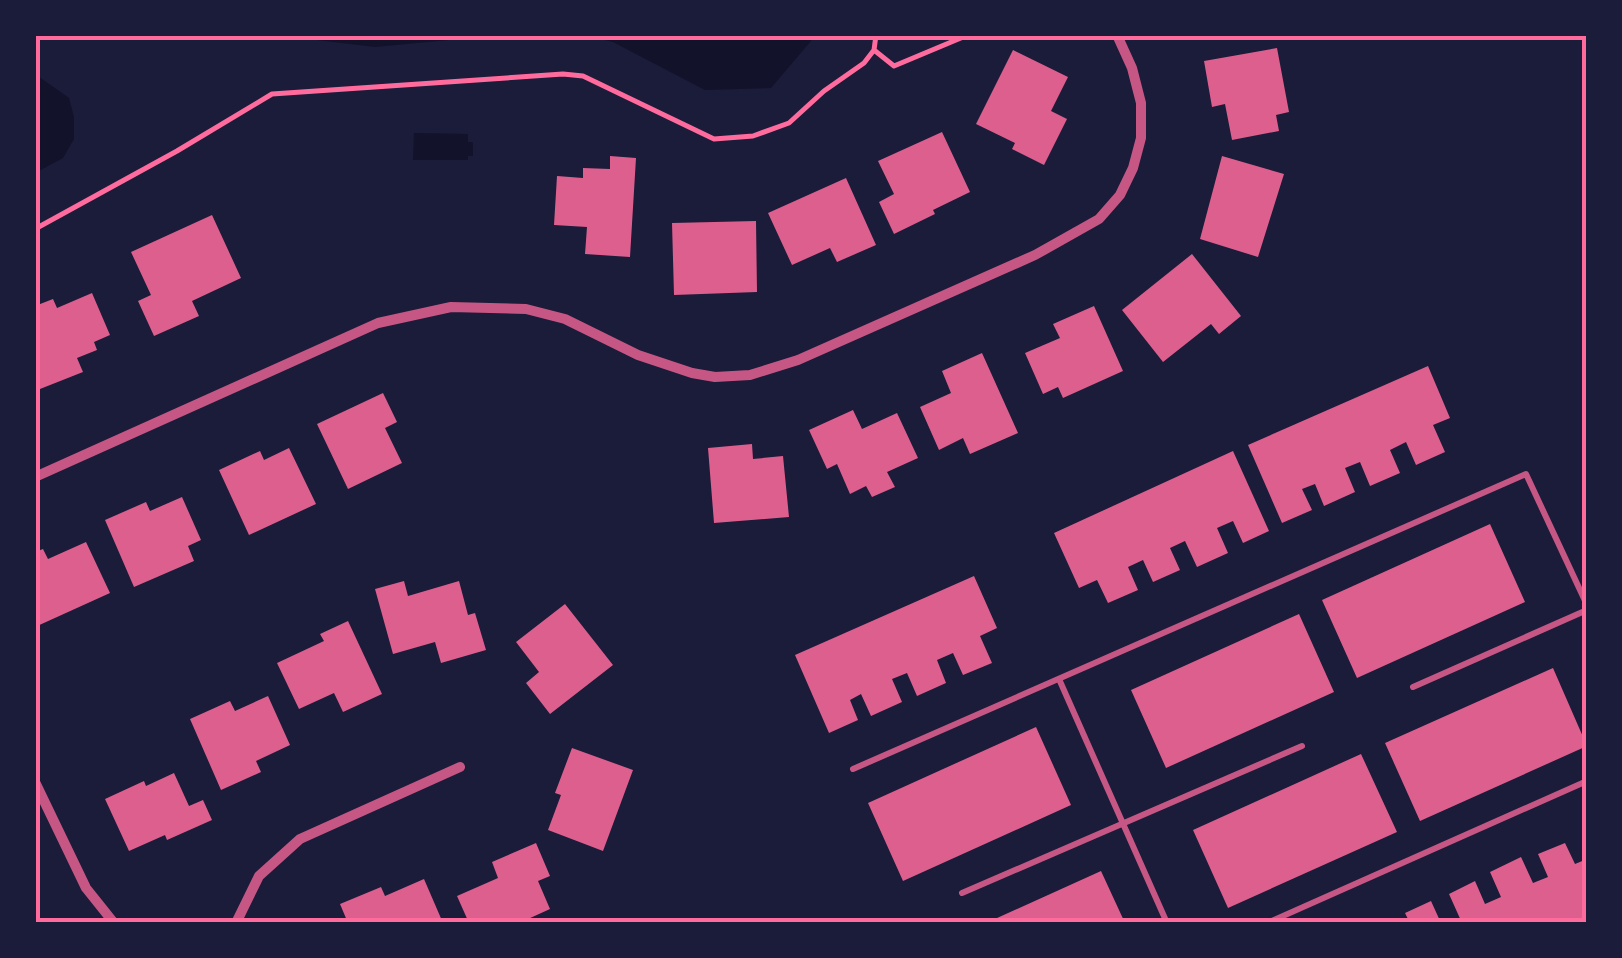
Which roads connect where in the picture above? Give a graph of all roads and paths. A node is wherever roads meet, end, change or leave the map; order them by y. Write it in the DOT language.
graph roads {
  1 [pos="876,35"];
  2 [pos="968,35"];
  3 [pos="1117,35"];
  4 [pos="874,50"];
  5 [pos="35,228"];
  6 [pos="35,477"];
  7 [pos="1587,607"];
  8 [pos="1059,678"];
  9 [pos="1413,687"];
  10 [pos="1302,746"];
  11 [pos="460,767"];
  12 [pos="853,769"];
  13 [pos="1587,781"];
  14 [pos="35,782"];
  15 [pos="1124,824"];
  16 [pos="962,893"];
  17 [pos="114,923"];
  18 [pos="236,923"];
  19 [pos="1167,923"];
  20 [pos="1267,923"];
  1 -- 4 [label="path"];
  2 -- 4 [label="path"];
  3 -- 6 [label="street"];
  4 -- 5 [label="path"];
  7 -- 8 [label="lane"];
  7 -- 9 [label="lane"];
  8 -- 12 [label="lane"];
  8 -- 15 [label="lane"];
  10 -- 15 [label="lane"];
  11 -- 18 [label="street"];
  13 -- 20 [label="lane"];
  14 -- 17 [label="street"];
  15 -- 16 [label="lane"];
  15 -- 19 [label="lane"];
}
